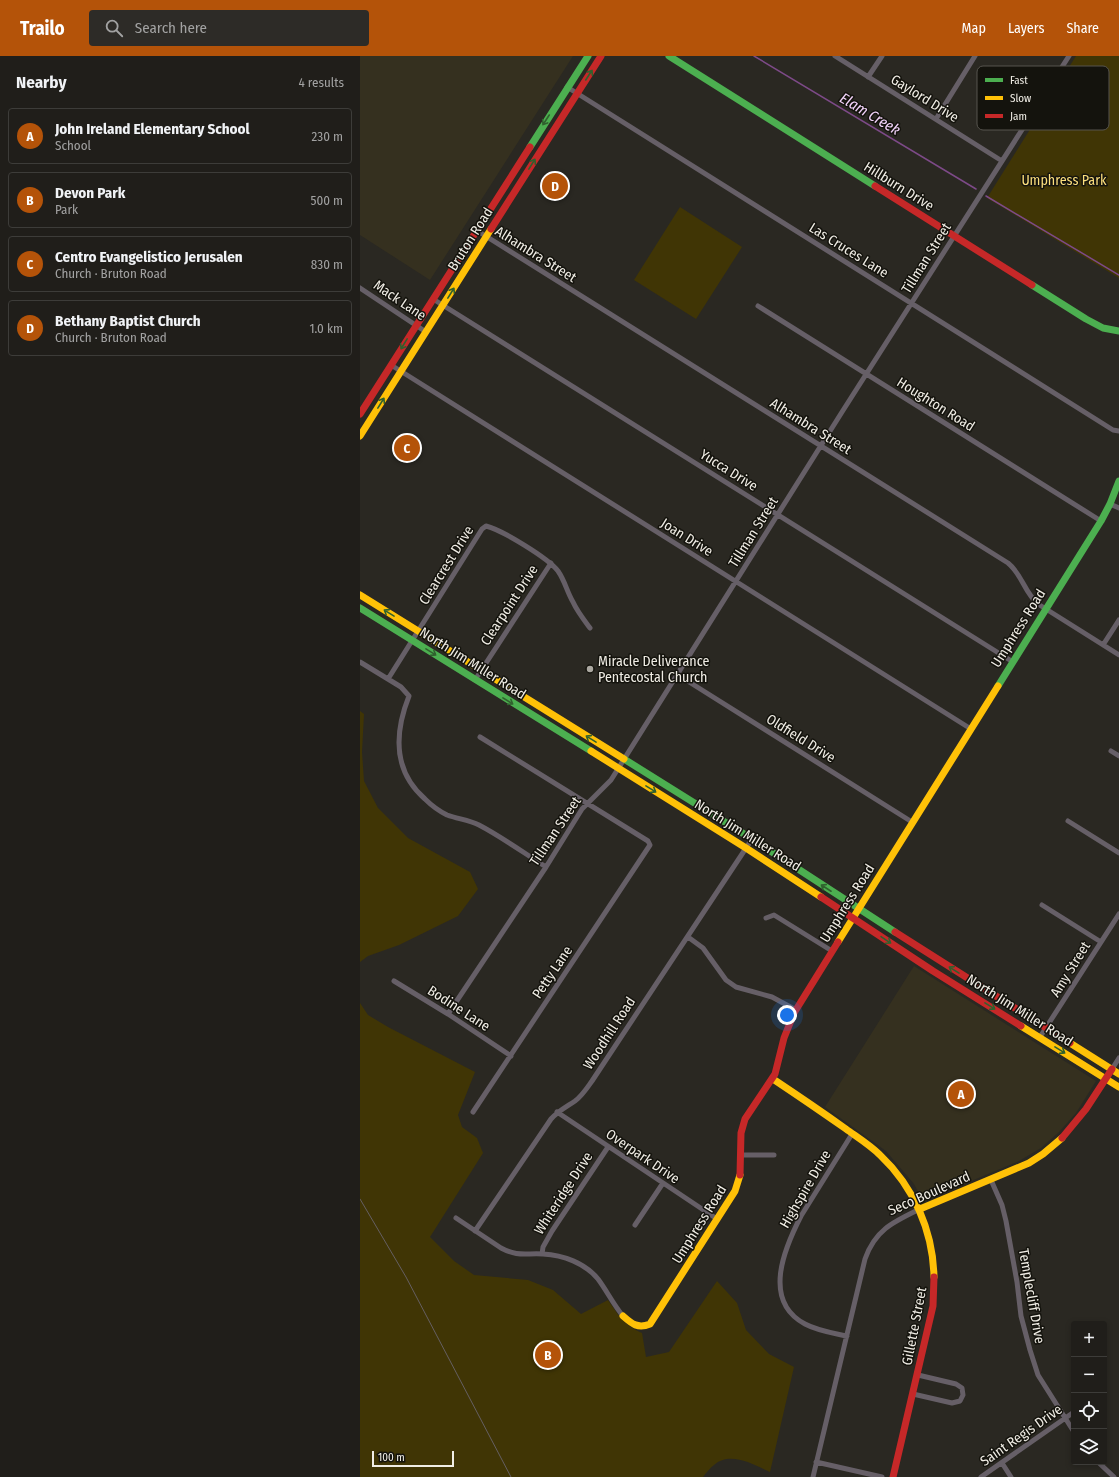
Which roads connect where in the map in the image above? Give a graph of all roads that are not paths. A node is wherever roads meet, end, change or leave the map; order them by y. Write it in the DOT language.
graph roads {
  1 [pos="588,56"];
  2 [pos="601,56"];
  3 [pos="669,56"];
  4 [pos="835,56"];
  5 [pos="882,56"];
  6 [pos="975,56"];
  7 [pos="1069,56"];
  8 [pos="1063,66"];
  9 [pos="868,77"];
  10 [pos="567,87"];
  11 [pos="577,93"];
  12 [pos="936,119"];
  13 [pos="1022,130"];
  14 [pos="1002,161"];
  15 [pos="502,190"];
  16 [pos="511,197"];
  17 [pos="476,230"];
  18 [pos="954,236"];
  19 [pos="486,237"];
  20 [pos="360,288"];
  21 [pos="432,299"];
  22 [pos="912,303"];
  23 [pos="443,306"];
  24 [pos="758,306"];
  25 [pos="416,325"];
  26 [pos="1119,331"];
  27 [pos="426,332"];
  28 [pos="391,365"];
  29 [pos="401,372"];
  30 [pos="866,374"];
  31 [pos="360,414"];
  32 [pos="1119,431"];
  33 [pos="360,436"];
  34 [pos="821,446"];
  35 [pos="1119,482"];
  36 [pos="1110,504"];
  37 [pos="1119,508"];
  38 [pos="778,514"];
  39 [pos="1101,521"];
  40 [pos="551,563"];
  41 [pos="735,582"];
  42 [pos="360,594"];
  43 [pos="360,608"];
  44 [pos="1046,609"];
  45 [pos="1119,620"];
  46 [pos="590,628"];
  47 [pos="418,631"];
  48 [pos="412,641"];
  49 [pos="1103,645"];
  50 [pos="1119,655"];
  51 [pos="360,662"];
  52 [pos="1013,662"];
  53 [pos="481,670"];
  54 [pos="676,677"];
  55 [pos="388,679"];
  56 [pos="475,680"];
  57 [pos="970,729"];
  58 [pos="480,737"];
  59 [pos="1111,751"];
  60 [pos="1119,756"];
  61 [pos="624,759"];
  62 [pos="618,768"];
  63 [pos="587,803"];
  64 [pos="1068,821"];
  65 [pos="912,822"];
  66 [pos="752,839"];
  67 [pos="746,848"];
  68 [pos="1119,853"];
  69 [pos="546,867"];
  70 [pos="1042,905"];
  71 [pos="859,909"];
  72 [pos="1119,914"];
  73 [pos="766,918"];
  74 [pos="853,918"];
  75 [pos="688,936"];
  76 [pos="1101,942"];
  77 [pos="832,951"];
  78 [pos="939,961"];
  79 [pos="933,971"];
  80 [pos="394,981"];
  81 [pos="796,1010"];
  82 [pos="448,1014"];
  83 [pos="1046,1029"];
  84 [pos="1040,1037"];
  85 [pos="511,1056"];
  86 [pos="1119,1058"];
  87 [pos="1112,1069"];
  88 [pos="1119,1074"];
  89 [pos="773,1079"];
  90 [pos="1106,1079"];
  91 [pos="1119,1087"];
  92 [pos="473,1112"];
  93 [pos="557,1112"];
  94 [pos="852,1134"];
  95 [pos="608,1147"];
  96 [pos="741,1155"];
  97 [pos="774,1155"];
  98 [pos="992,1180"];
  99 [pos="663,1183"];
  100 [pos="920,1210"];
  101 [pos="456,1218"];
  102 [pos="717,1219"];
  103 [pos="635,1226"];
  104 [pos="475,1231"];
  105 [pos="542,1254"];
  106 [pos="623,1316"];
  107 [pos="846,1336"];
  108 [pos="918,1374"];
  109 [pos="913,1394"];
  110 [pos="1071,1414"];
  111 [pos="1065,1418"];
  112 [pos="1072,1429"];
  113 [pos="816,1462"];
  114 [pos="1002,1463"];
  115 [pos="1101,1465"];
  116 [pos="813,1477"];
  117 [pos="882,1477"];
  118 [pos="893,1477"];
  119 [pos="981,1477"];
  120 [pos="1011,1477"];
  121 [pos="1114,1477"];
  1 -- 10 [label="main road, Bruton Road"];
  11 -- 2 [label="main road, Bruton Road, one-way"];
  3 -- 18 [label="main road, Hillburn Drive"];
  4 -- 9 [label="street, Gaylord Drive"];
  5 -- 9 [label="street"];
  6 -- 12 [label="street"];
  7 -- 8 [label="street, Tillman Street"];
  9 -- 12 [label="street, Gaylord Drive"];
  10 -- 11 [label="street, Las Cruces Lane"];
  10 -- 15 [label="main road, Bruton Road, one-way"];
  16 -- 11 [label="main road, Bruton Road, one-way"];
  11 -- 22 [label="street, Las Cruces Lane"];
  12 -- 14 [label="street, Gaylord Drive"];
  13 -- 14 [label="street, Tillman Street"];
  14 -- 18 [label="street, Tillman Street"];
  15 -- 16 [label="main road"];
  15 -- 17 [label="main road, Bruton Road"];
  16 -- 19 [label="main road, Bruton Road"];
  17 -- 19 [label="street, Alhambra Street"];
  17 -- 21 [label="main road, Bruton Road"];
  18 -- 22 [label="street, Tillman Street"];
  18 -- 26 [label="main road, Hillburn Drive"];
  23 -- 19 [label="main road, Bruton Road, one-way"];
  19 -- 34 [label="street, Alhambra Street"];
  20 -- 25 [label="street, Mack Lane"];
  21 -- 23 [label="street, Yucca Drive"];
  21 -- 25 [label="main road, Bruton Road"];
  22 -- 30 [label="street, Tillman Street"];
  22 -- 32 [label="street, Las Cruces Lane"];
  23 -- 27 [label="main road, Bruton Road"];
  23 -- 38 [label="street, Yucca Drive"];
  24 -- 30 [label="street, Houghton Road"];
  25 -- 27 [label="street, Mack Lane"];
  25 -- 28 [label="main road, Bruton Road, one-way"];
  27 -- 29 [label="main road, Bruton Road"];
  28 -- 29 [label="street, Joan Drive"];
  28 -- 31 [label="main road, Bruton Road"];
  33 -- 29 [label="main road, Bruton Road, one-way"];
  29 -- 41 [label="street, Joan Drive"];
  30 -- 34 [label="street, Tillman Street"];
  30 -- 39 [label="street, Houghton Road"];
  34 -- 38 [label="street, Tillman Street"];
  34 -- 44 [label="street, Alhambra Street"];
  35 -- 36 [label="main road, Umphress Road"];
  36 -- 37 [label="street"];
  36 -- 39 [label="main road, Umphress Road"];
  38 -- 41 [label="street, Tillman Street"];
  38 -- 52 [label="street, Yucca Drive"];
  39 -- 44 [label="main road, Umphress Road"];
  40 -- 46 [label="street"];
  40 -- 47 [label="street, Clearcrest Drive"];
  40 -- 53 [label="street, Clearpoint Drive"];
  41 -- 54 [label="street, Tillman Street"];
  41 -- 57 [label="street, Joan Drive"];
  47 -- 42 [label="main road, North Jim Miller Road, one-way"];
  43 -- 48 [label="main road, North Jim Miller Road"];
  44 -- 49 [label="street, Alhambra Street"];
  44 -- 52 [label="main road, Umphress Road"];
  45 -- 49 [label="street"];
  47 -- 48 [label="street, Clearcrest Drive"];
  47 -- 53 [label="main road, North Jim Miller Road"];
  48 -- 55 [label="street, Clearcrest Drive"];
  48 -- 56 [label="main road, North Jim Miller Road, one-way"];
  49 -- 50 [label="street, Alhambra Street"];
  51 -- 55 [label="street"];
  52 -- 57 [label="main road, Umphress Road"];
  53 -- 56 [label="street, Clearpoint Drive"];
  61 -- 53 [label="main road, North Jim Miller Road, one-way"];
  54 -- 61 [label="street, Tillman Street"];
  54 -- 65 [label="street, Oldfield Drive"];
  55 -- 69 [label="street"];
  56 -- 62 [label="main road, North Jim Miller Road, one-way"];
  57 -- 65 [label="main road, Umphress Road"];
  58 -- 63 [label="street"];
  59 -- 60 [label="street"];
  61 -- 62 [label="street, Tillman Street"];
  61 -- 66 [label="main road, North Jim Miller Road"];
  62 -- 63 [label="street, Tillman Street"];
  62 -- 67 [label="main road, North Jim Miller Road, one-way"];
  63 -- 69 [label="street, Tillman Street"];
  63 -- 85 [label="street, Petty Lane"];
  64 -- 68 [label="street"];
  65 -- 71 [label="main road, Umphress Road"];
  66 -- 67 [label="street, Woodhill Road"];
  71 -- 66 [label="main road, North Jim Miller Road, one-way"];
  67 -- 74 [label="main road, North Jim Miller Road"];
  67 -- 75 [label="street, Woodhill Road"];
  69 -- 82 [label="street, Tillman Street"];
  70 -- 76 [label="street"];
  71 -- 74 [label="main road, Umphress Road"];
  71 -- 78 [label="main road, North Jim Miller Road"];
  72 -- 76 [label="street, Amy Street"];
  73 -- 77 [label="street"];
  74 -- 77 [label="main road, Umphress Road"];
  74 -- 79 [label="main road, North Jim Miller Road, one-way"];
  75 -- 81 [label="street"];
  75 -- 93 [label="street, Woodhill Road"];
  76 -- 83 [label="street, Amy Street"];
  77 -- 81 [label="main road, Umphress Road"];
  78 -- 79 [label="main road"];
  83 -- 78 [label="main road, North Jim Miller Road, one-way"];
  79 -- 84 [label="main road, North Jim Miller Road, one-way"];
  80 -- 82 [label="street, Bodine Lane"];
  81 -- 89 [label="main road, Umphress Road"];
  82 -- 85 [label="street, Bodine Lane"];
  83 -- 84 [label="street, Amy Street"];
  83 -- 87 [label="main road, North Jim Miller Road"];
  84 -- 90 [label="main road, North Jim Miller Road, one-way"];
  85 -- 92 [label="street, Petty Lane"];
  86 -- 87 [label="street, Seco Boulevard"];
  87 -- 88 [label="main road, North Jim Miller Road"];
  87 -- 90 [label="main road, Seco Boulevard"];
  89 -- 94 [label="main road, Gillette Street"];
  89 -- 96 [label="main road, Umphress Road"];
  90 -- 91 [label="main road, North Jim Miller Road"];
  90 -- 98 [label="main road, Seco Boulevard"];
  93 -- 95 [label="street, Overpark Drive"];
  93 -- 104 [label="street, Woodhill Road"];
  94 -- 100 [label="main road, Gillette Street"];
  94 -- 107 [label="street, Highspire Drive"];
  95 -- 99 [label="street, Overpark Drive"];
  95 -- 105 [label="street, Whiteridge Drive"];
  96 -- 97 [label="street"];
  96 -- 102 [label="main road, Umphress Road"];
  98 -- 100 [label="main road, Seco Boulevard"];
  98 -- 111 [label="street, Templecliff Drive"];
  99 -- 102 [label="street, Overpark Drive"];
  99 -- 103 [label="street"];
  100 -- 107 [label="street, Seco Boulevard"];
  100 -- 108 [label="main road, Gillette Street"];
  101 -- 104 [label="street"];
  102 -- 106 [label="main road, Umphress Road"];
  104 -- 105 [label="street"];
  105 -- 106 [label="street"];
  107 -- 113 [label="street, Seco Boulevard"];
  108 -- 109 [label="main road, Gillette Street"];
  108 -- 109 [label="street"];
  109 -- 118 [label="main road, Gillette Street"];
  110 -- 111 [label="street, Saint Regis Drive"];
  111 -- 112 [label="street, Templecliff Drive"];
  111 -- 114 [label="street, Saint Regis Drive"];
  113 -- 116 [label="street, Seco Boulevard"];
  113 -- 117 [label="street"];
  114 -- 119 [label="street, Saint Regis Drive"];
  114 -- 120 [label="street"];
  115 -- 121 [label="street"];
}
